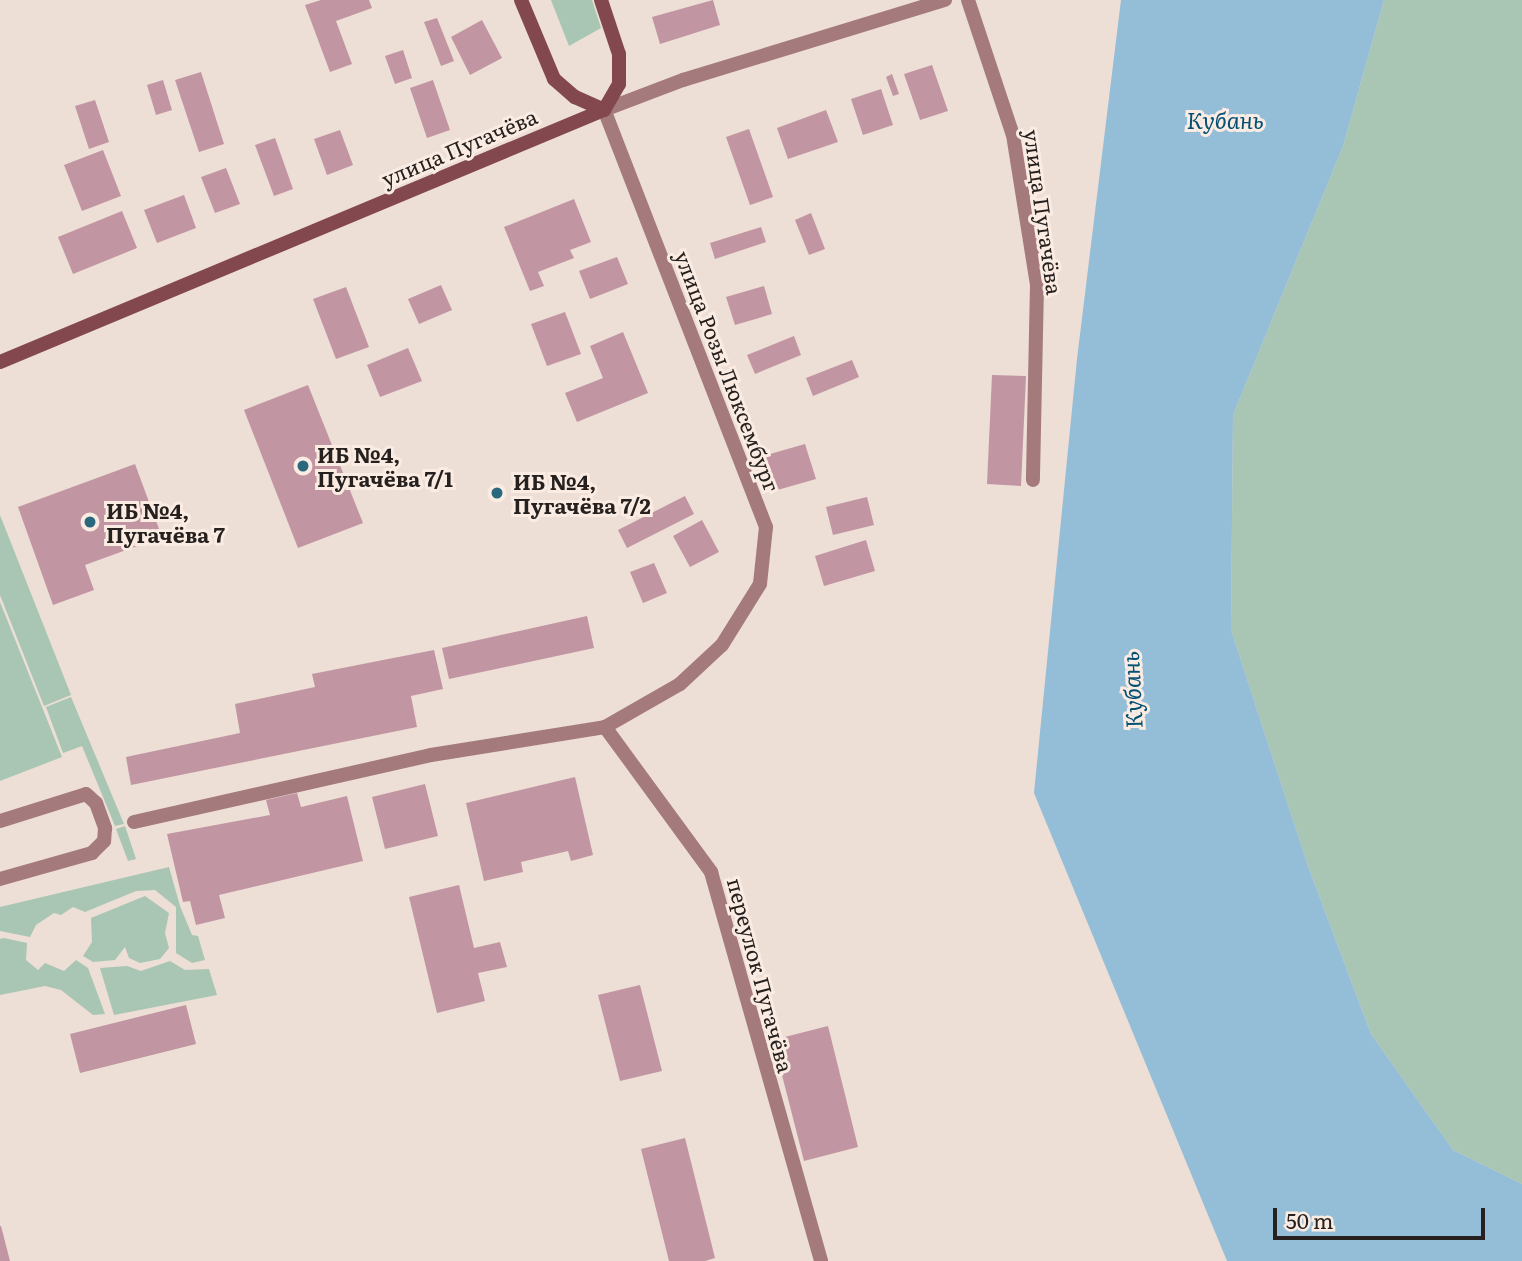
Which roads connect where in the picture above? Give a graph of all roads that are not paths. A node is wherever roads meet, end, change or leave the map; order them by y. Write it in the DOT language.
graph roads {
  1 [pos="520,0"];
  2 [pos="601,0"];
  3 [pos="945,0"];
  4 [pos="968,0"];
  5 [pos="604,110"];
  6 [pos="0,362"];
  7 [pos="1033,480"];
  8 [pos="605,727"];
  9 [pos="0,821"];
  10 [pos="134,822"];
  11 [pos="0,878"];
  12 [pos="821,1261"];
  1 -- 5 [label="main road"];
  2 -- 5 [label="main road"];
  3 -- 5 [label="street, улица Пугачёва"];
  4 -- 7 [label="street, улица Пугачёва"];
  5 -- 6 [label="main road, улица Пугачёва"];
  5 -- 8 [label="street, улица Розы Люксембург"];
  8 -- 10 [label="street"];
  8 -- 12 [label="street, переулок Пугачёва"];
  9 -- 11 [label="street"];
}
